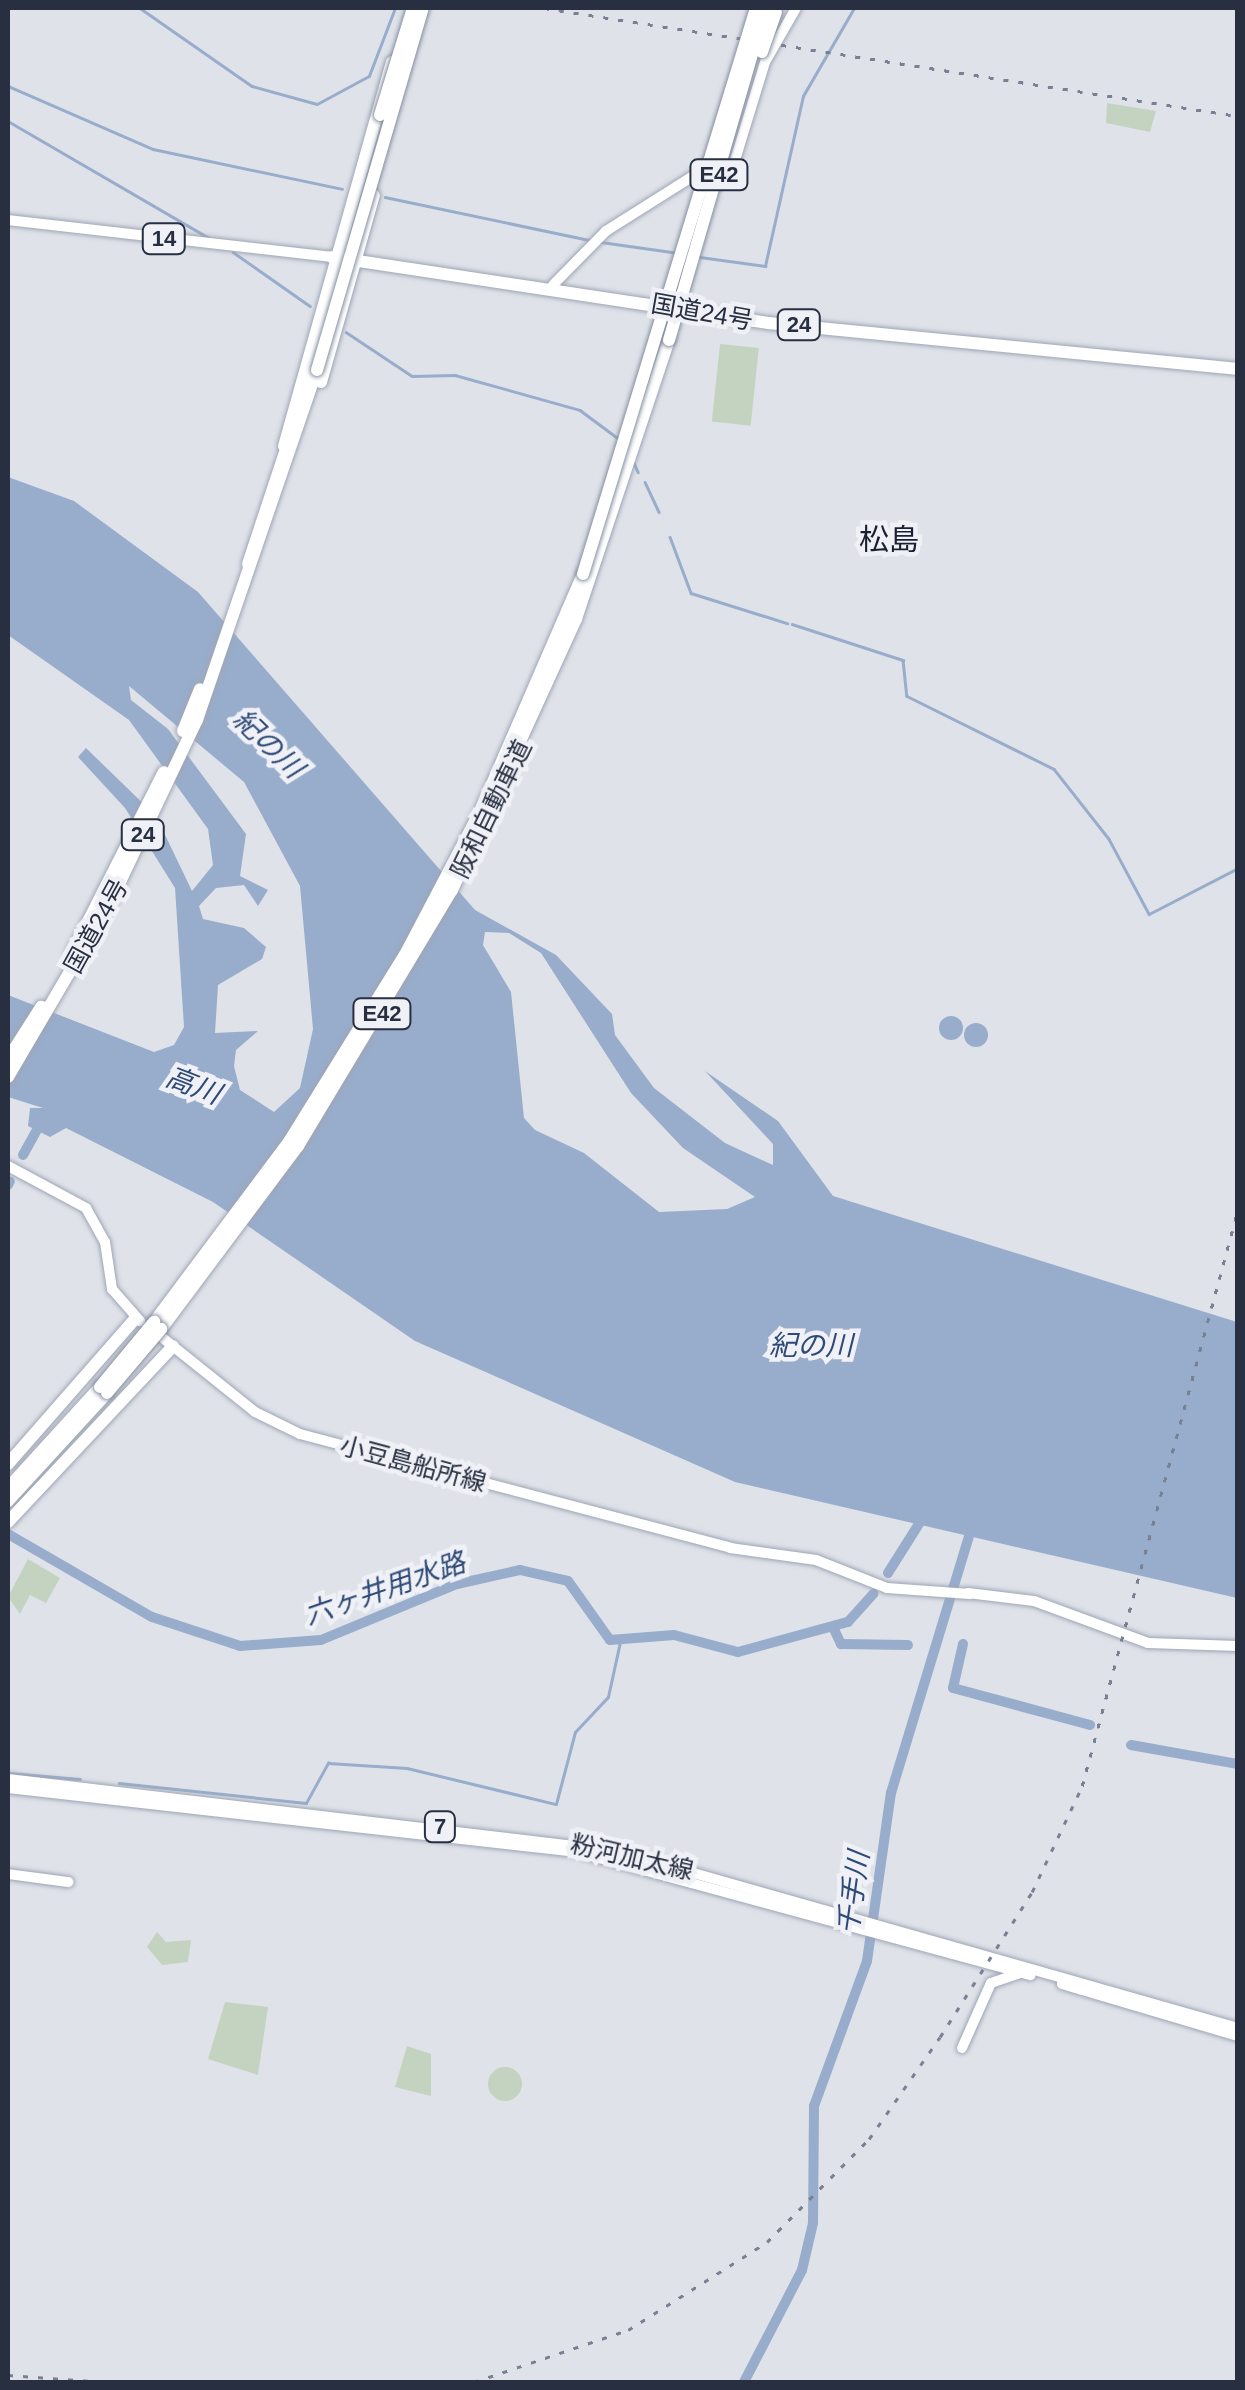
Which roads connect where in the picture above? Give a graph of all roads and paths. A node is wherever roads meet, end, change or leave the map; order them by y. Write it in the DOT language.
graph roads {
  1 [pos="410,8"];
  2 [pos="423,8"];
  3 [pos="753,8"];
  4 [pos="796,8"];
  5 [pos="771,9"];
  6 [pos="397,56"];
  7 [pos="402,74"];
  8 [pos="404,91"];
  9 [pos="8,220"];
  10 [pos="332,257"];
  11 [pos="358,260"];
  12 [pos="553,285"];
  13 [pos="314,369"];
  14 [pos="1238,369"];
  15 [pos="588,574"];
  16 [pos="248,577"];
  17 [pos="8,1060"];
  18 [pos="8,1077"];
  19 [pos="8,1166"];
  20 [pos="136,1318"];
  21 [pos="173,1346"];
  22 [pos="103,1390"];
  23 [pos="8,1464"];
  24 [pos="8,1488"];
  25 [pos="8,1501"];
  26 [pos="8,1522"];
  27 [pos="1238,1646"];
  28 [pos="8,1779"];
  29 [pos="8,1788"];
  30 [pos="8,1874"];
  31 [pos="68,1882"];
  32 [pos="863,1924"];
  33 [pos="1026,1970"];
  34 [pos="1238,2028"];
  35 [pos="1238,2036"];
  36 [pos="962,2048"];
  1 -- 6 [label="highway, 国道24号 / 24, bridge"];
  2 -- 7 [label="highway, 国道24号 / 24, bridge"];
  2 -- 8 [label="highway, 24, bridge"];
  3 -- 15 [label="highway, 阪和自動車道 / E42, bridge"];
  4 -- 12 [label="main road"];
  5 -- 15 [label="highway, 阪和自動車道 / E42, bridge"];
  6 -- 10 [label="highway, 24, bridge"];
  6 -- 13 [label="highway, 国道24号 / 24, bridge"];
  7 -- 8 [label="highway, 24, bridge"];
  7 -- 13 [label="highway, 国道24号 / 24, bridge"];
  8 -- 11 [label="highway, 24, bridge"];
  9 -- 10 [label="main road, 14"];
  10 -- 11 [label="highway, 国道24号 / 24"];
  10 -- 13 [label="highway"];
  11 -- 12 [label="highway, 国道24号 / 24"];
  11 -- 13 [label="highway, bridge"];
  12 -- 14 [label="highway, 国道24号 / 24"];
  13 -- 16 [label="highway, 国道24号 / 24"];
  13 -- 16 [label="highway, 国道24号 / 24"];
  15 -- 22 [label="highway, 阪和自動車道 / E42, bridge"];
  16 -- 17 [label="highway, 国道24号 / 24"];
  16 -- 18 [label="highway, 国道24号 / 24"];
  19 -- 20 [label="main road, 小豆島船所線"];
  20 -- 21 [label="main road, 小豆島船所線"];
  20 -- 23 [label="highway"];
  21 -- 26 [label="highway"];
  21 -- 27 [label="main road, 小豆島船所線"];
  22 -- 24 [label="highway, 阪和自動車道 / E42"];
  22 -- 25 [label="highway, 阪和自動車道 / E42"];
  28 -- 32 [label="main road, 粉河加太線 / 7"];
  29 -- 32 [label="main road, 粉河加太線 / 7"];
  30 -- 31 [label="main road"];
  32 -- 33 [label="main road, 粉河加太線 / 7"];
  33 -- 34 [label="main road, 粉河加太線 / 7"];
  33 -- 35 [label="main road, 粉河加太線 / 7"];
  33 -- 36 [label="main road"];
}
